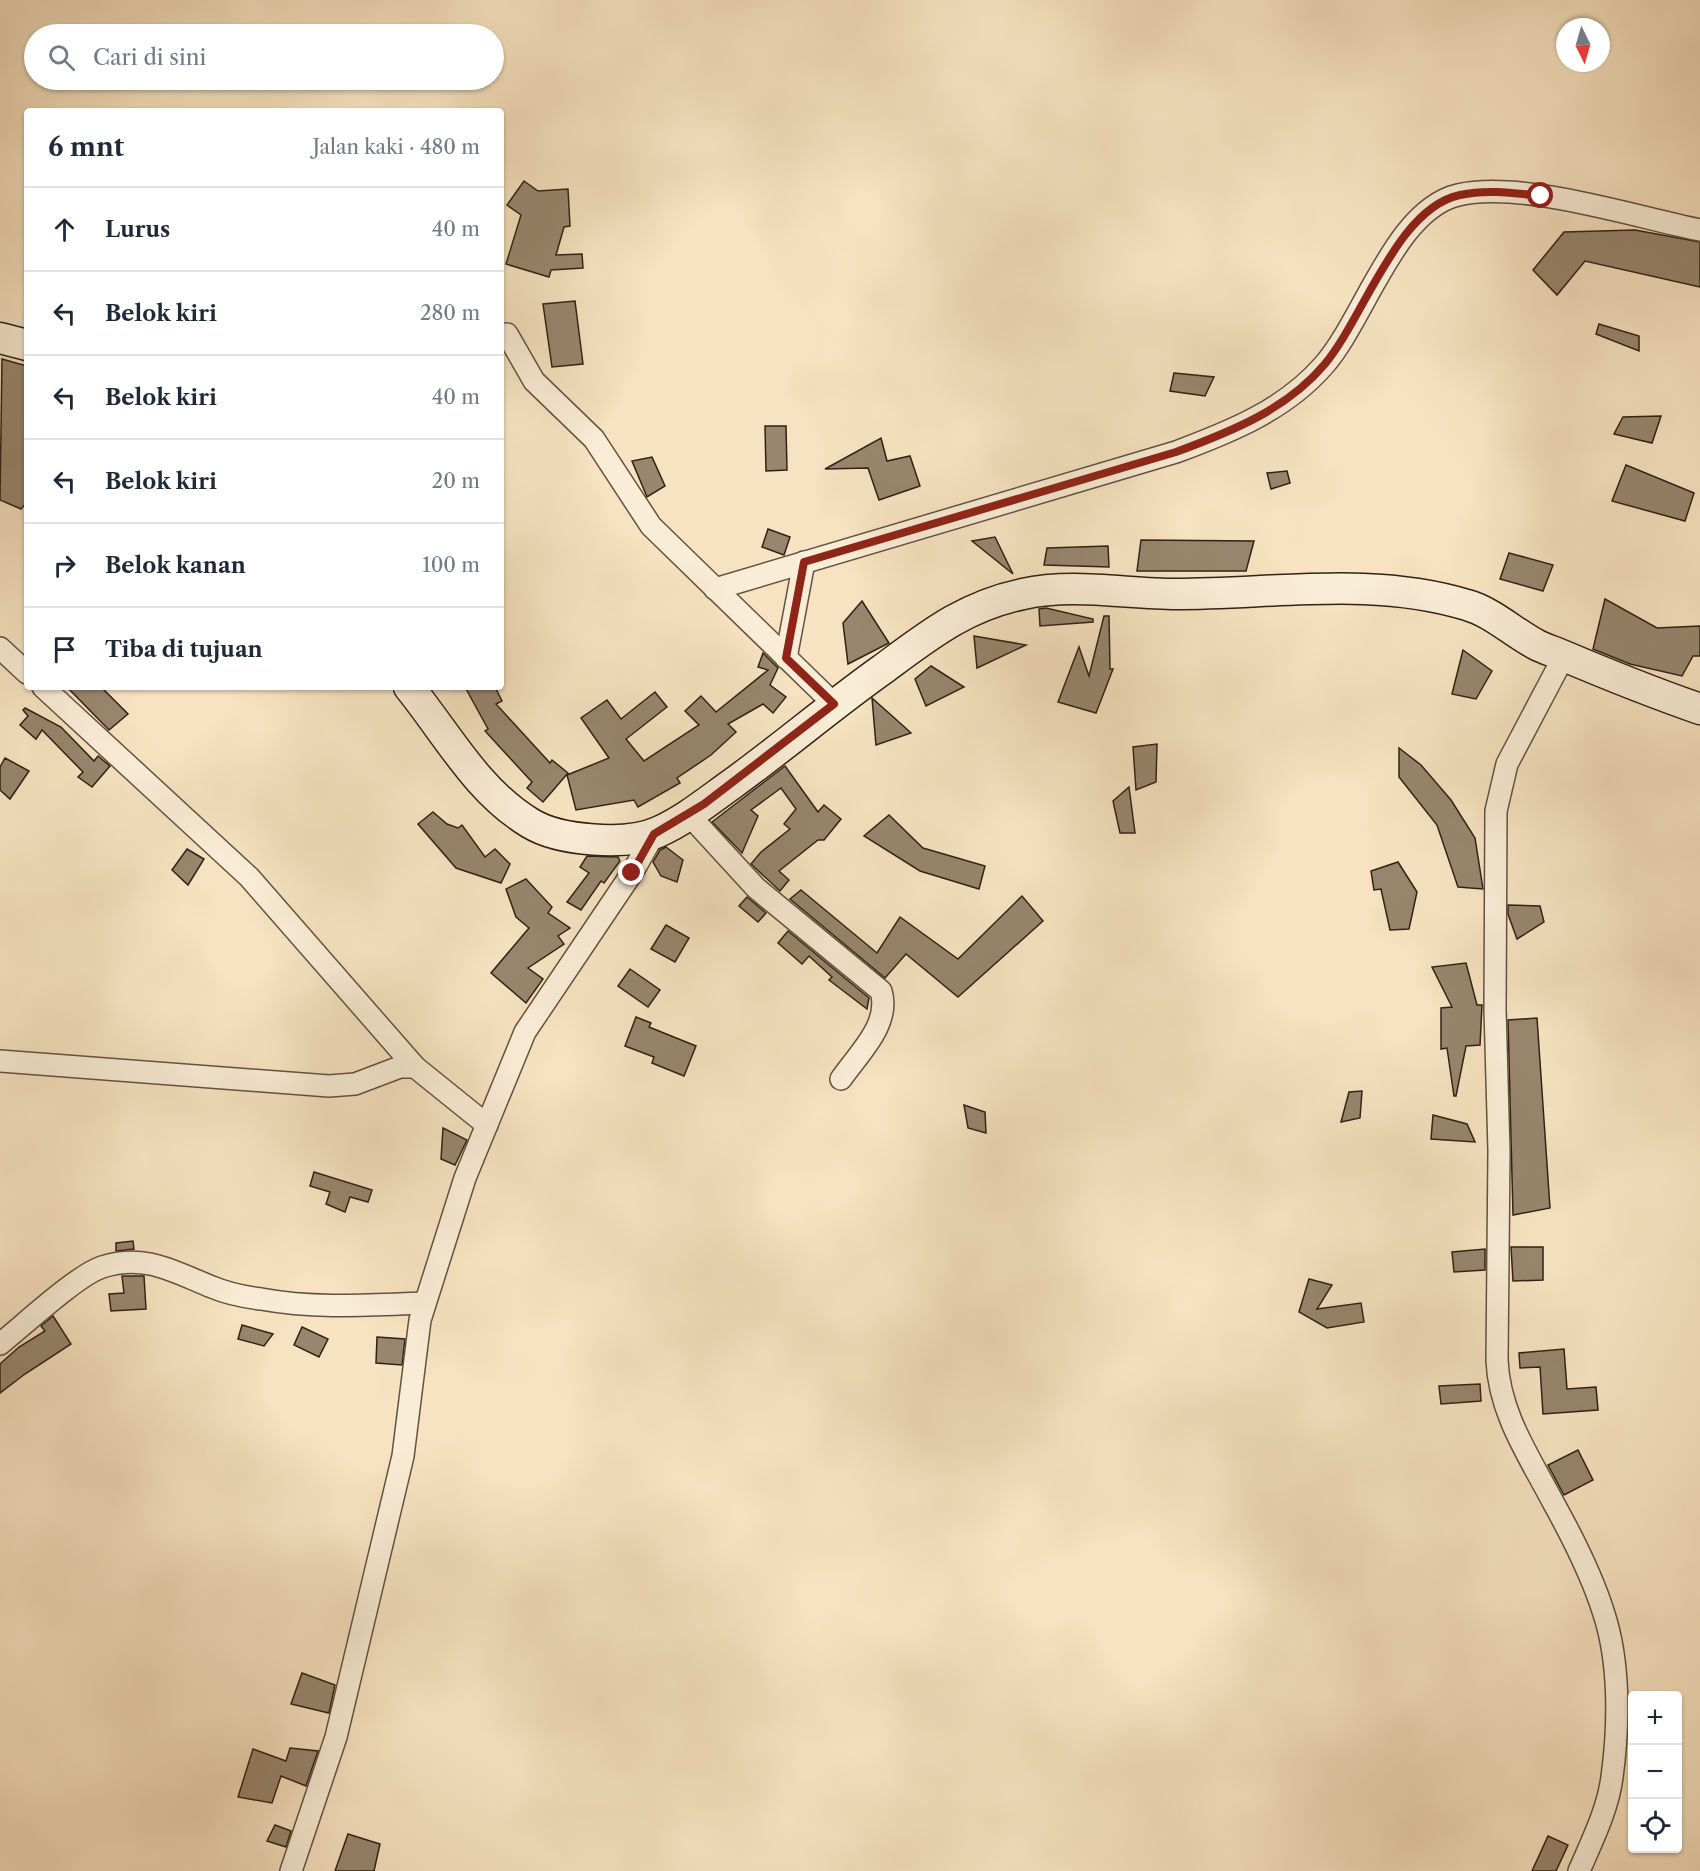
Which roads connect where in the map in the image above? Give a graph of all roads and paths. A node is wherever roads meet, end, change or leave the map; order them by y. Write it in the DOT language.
graph roads {
  1 [pos="1700,230"];
  2 [pos="507,334"];
  3 [pos="0,338"];
  4 [pos="24,344"];
  5 [pos="804,562"];
  6 [pos="715,589"];
  7 [pos="0,648"];
  8 [pos="1564,656"];
  9 [pos="786,658"];
  10 [pos="24,670"];
  11 [pos="46,690"];
  12 [pos="411,690"];
  13 [pos="834,704"];
  14 [pos="1700,709"];
  15 [pos="689,815"];
  16 [pos="654,834"];
  17 [pos="0,1061"];
  18 [pos="415,1067"];
  19 [pos="841,1079"];
  20 [pos="487,1125"];
  21 [pos="425,1303"];
  22 [pos="0,1344"];
  23 [pos="291,1871"];
  24 [pos="1579,1871"];
  1 -- 5 [label="street"];
  2 -- 6 [label="street"];
  3 -- 4 [label="main road"];
  5 -- 6 [label="street"];
  5 -- 9 [label="street"];
  6 -- 9 [label="street"];
  7 -- 10 [label="street"];
  8 -- 13 [label="main road"];
  8 -- 14 [label="main road"];
  8 -- 24 [label="street"];
  9 -- 13 [label="street"];
  11 -- 18 [label="street"];
  12 -- 16 [label="main road"];
  13 -- 15 [label="main road"];
  15 -- 16 [label="main road"];
  15 -- 19 [label="street"];
  16 -- 20 [label="street"];
  17 -- 18 [label="street"];
  18 -- 20 [label="street"];
  20 -- 21 [label="street"];
  21 -- 22 [label="street"];
  21 -- 23 [label="street"];
}
